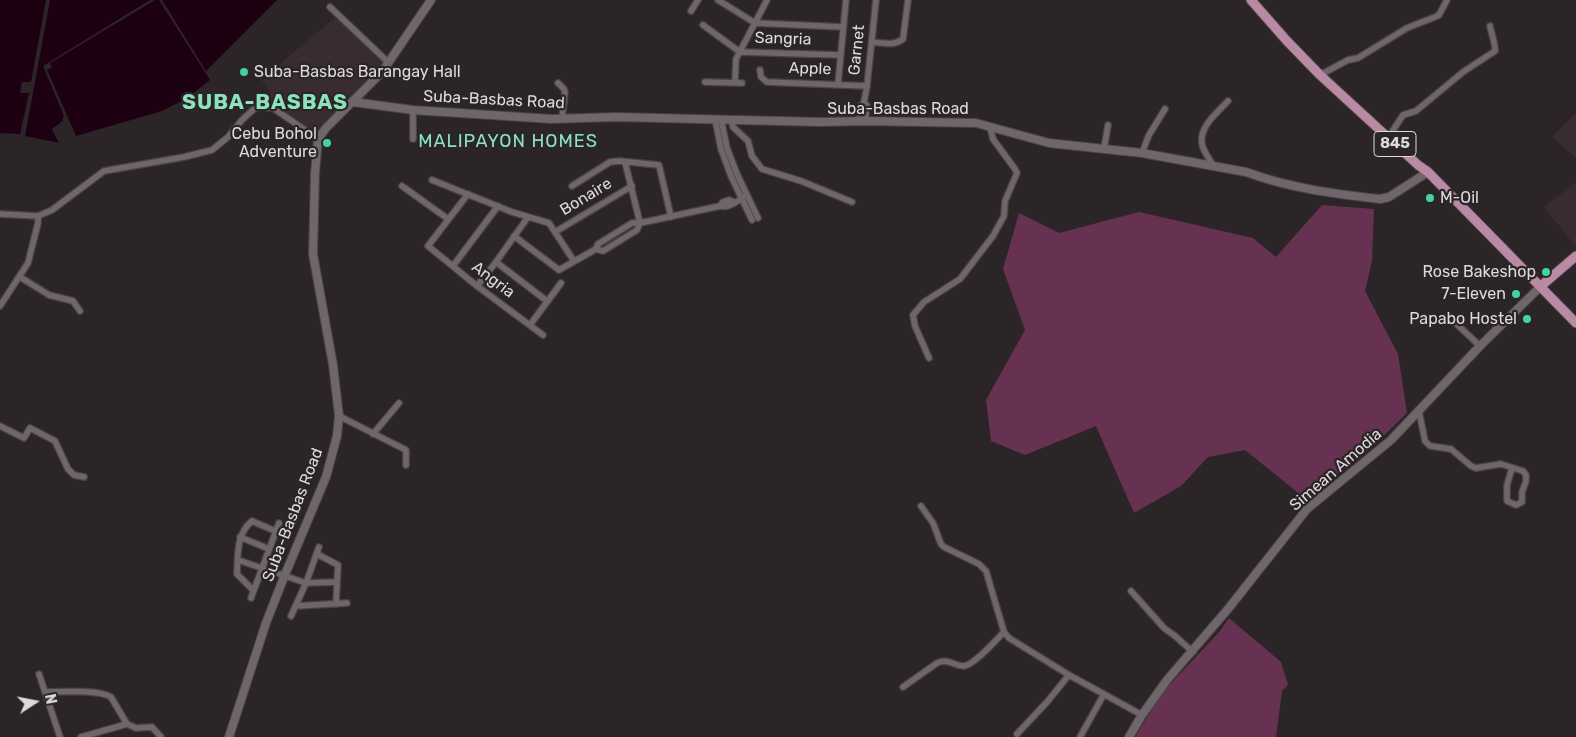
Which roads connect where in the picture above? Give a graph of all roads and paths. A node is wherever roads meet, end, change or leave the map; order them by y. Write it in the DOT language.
graph roads {
  1 [pos="431,0"];
  2 [pos="698,0"];
  3 [pos="718,0"];
  4 [pos="767,0"];
  5 [pos="846,0"];
  6 [pos="876,0"];
  7 [pos="908,0"];
  8 [pos="1252,0"];
  9 [pos="1448,0"];
  10 [pos="330,7"];
  11 [pos="691,11"];
  12 [pos="755,23"];
  13 [pos="703,25"];
  14 [pos="1490,26"];
  15 [pos="843,27"];
  16 [pos="872,42"];
  17 [pos="740,52"];
  18 [pos="840,55"];
  19 [pos="389,63"];
  20 [pos="760,70"];
  21 [pos="1320,74"];
  22 [pos="705,82"];
  23 [pos="558,83"];
  24 [pos="838,84"];
  25 [pos="867,86"];
  26 [pos="1228,100"];
  27 [pos="353,102"];
  28 [pos="1165,109"];
  29 [pos="413,110"];
  30 [pos="562,118"];
  31 [pos="718,119"];
  32 [pos="731,119"];
  33 [pos="862,121"];
  34 [pos="1108,125"];
  35 [pos="990,127"];
  36 [pos="1388,138"];
  37 [pos="318,139"];
  38 [pos="413,139"];
  39 [pos="1104,149"];
  40 [pos="1142,153"];
  41 [pos="625,162"];
  42 [pos="1213,166"];
  43 [pos="1428,172"];
  44 [pos="432,180"];
  45 [pos="402,186"];
  46 [pos="572,186"];
  47 [pos="632,186"];
  48 [pos="468,194"];
  49 [pos="744,197"];
  50 [pos="852,202"];
  51 [pos="498,206"];
  52 [pos="0,214"];
  53 [pos="38,216"];
  54 [pos="528,217"];
  55 [pos="670,217"];
  56 [pos="448,219"];
  57 [pos="755,219"];
  58 [pos="640,223"];
  59 [pos="555,232"];
  60 [pos="514,236"];
  61 [pos="1576,256"];
  62 [pos="574,261"];
  63 [pos="496,262"];
  64 [pos="453,266"];
  65 [pos="20,277"];
  66 [pos="561,283"];
  67 [pos="477,286"];
  68 [pos="1541,286"];
  69 [pos="547,301"];
  70 [pos="0,306"];
  71 [pos="80,311"];
  72 [pos="1448,316"];
  73 [pos="1576,323"];
  74 [pos="530,325"];
  75 [pos="543,335"];
  76 [pos="1480,346"];
  77 [pos="929,358"];
  78 [pos="398,403"];
  79 [pos="1419,411"];
  80 [pos="339,416"];
  81 [pos="0,426"];
  82 [pos="373,434"];
  83 [pos="406,464"];
  84 [pos="1512,468"];
  85 [pos="84,477"];
  86 [pos="921,506"];
  87 [pos="278,523"];
  88 [pos="275,531"];
  89 [pos="240,537"];
  90 [pos="269,549"];
  91 [pos="238,560"];
  92 [pos="261,569"];
  93 [pos="284,577"];
  94 [pos="337,582"];
  95 [pos="306,583"];
  96 [pos="253,590"];
  97 [pos="1131,591"];
  98 [pos="251,598"];
  99 [pos="347,603"];
  100 [pos="336,604"];
  101 [pos="296,606"];
  102 [pos="292,616"];
  103 [pos="1004,632"];
  104 [pos="1193,652"];
  105 [pos="40,674"];
  106 [pos="1069,675"];
  107 [pos="903,687"];
  108 [pos="45,692"];
  109 [pos="1104,694"];
  110 [pos="1142,716"];
  111 [pos="127,724"];
  112 [pos="1017,734"];
  113 [pos="60,737"];
  114 [pos="81,737"];
  115 [pos="161,737"];
  116 [pos="229,737"];
  117 [pos="1080,737"];
  118 [pos="1129,737"];
  1 -- 19 [label="street"];
  2 -- 11 [label="street"];
  3 -- 12 [label="street"];
  4 -- 12 [label="street"];
  5 -- 15 [label="street"];
  6 -- 16 [label="street, Garnet"];
  7 -- 16 [label="street"];
  8 -- 21 [label="main road, 845"];
  9 -- 21 [label="street"];
  10 -- 19 [label="street"];
  12 -- 15 [label="street"];
  12 -- 17 [label="street"];
  13 -- 17 [label="street, Sangria"];
  14 -- 36 [label="street"];
  15 -- 18 [label="street"];
  16 -- 25 [label="street, Garnet"];
  17 -- 18 [label="street, Sangria"];
  17 -- 22 [label="street"];
  18 -- 24 [label="street"];
  19 -- 27 [label="street"];
  20 -- 24 [label="street, Apple"];
  21 -- 36 [label="main road, 845"];
  23 -- 30 [label="street"];
  24 -- 25 [label="street, Apple"];
  25 -- 33 [label="street, Garnet"];
  26 -- 42 [label="street"];
  27 -- 29 [label="street, Suba-Basbas Road"];
  27 -- 37 [label="street"];
  28 -- 40 [label="street"];
  29 -- 30 [label="street, Suba-Basbas Road"];
  29 -- 38 [label="street"];
  30 -- 31 [label="street, Suba-Basbas Road"];
  31 -- 32 [label="street, Suba-Basbas Road"];
  31 -- 49 [label="street"];
  32 -- 33 [label="street, Suba-Basbas Road"];
  32 -- 50 [label="street"];
  33 -- 35 [label="street, Suba-Basbas Road"];
  34 -- 39 [label="street"];
  35 -- 39 [label="street, Suba-Basbas Road"];
  35 -- 77 [label="street"];
  36 -- 43 [label="main road, 845"];
  37 -- 53 [label="street"];
  37 -- 80 [label="street, Suba-Basbas Road"];
  39 -- 40 [label="street, Suba-Basbas Road"];
  40 -- 42 [label="street, Suba-Basbas Road"];
  41 -- 46 [label="street"];
  41 -- 47 [label="street"];
  41 -- 55 [label="street"];
  42 -- 43 [label="street, Suba-Basbas Road"];
  43 -- 68 [label="main road, 845"];
  44 -- 48 [label="street"];
  45 -- 56 [label="street"];
  47 -- 58 [label="street"];
  47 -- 59 [label="street, Bonaire"];
  48 -- 51 [label="street"];
  48 -- 56 [label="street"];
  49 -- 55 [label="street"];
  49 -- 57 [label="street"];
  51 -- 54 [label="street"];
  51 -- 64 [label="street"];
  52 -- 53 [label="street"];
  53 -- 65 [label="street"];
  54 -- 59 [label="street"];
  54 -- 60 [label="street"];
  55 -- 58 [label="street"];
  56 -- 64 [label="street, Angria"];
  58 -- 62 [label="street"];
  59 -- 62 [label="street"];
  60 -- 62 [label="street"];
  60 -- 63 [label="street"];
  61 -- 68 [label="main road"];
  63 -- 67 [label="street"];
  63 -- 69 [label="street"];
  64 -- 67 [label="street, Angria"];
  65 -- 70 [label="street"];
  65 -- 71 [label="street"];
  66 -- 69 [label="street"];
  67 -- 74 [label="street, Angria"];
  68 -- 73 [label="main road, 845"];
  68 -- 76 [label="street, Simean Amodia"];
  69 -- 74 [label="street"];
  72 -- 76 [label="street"];
  74 -- 75 [label="street, Angria"];
  76 -- 79 [label="street, Simean Amodia"];
  78 -- 82 [label="street"];
  79 -- 84 [label="street"];
  79 -- 104 [label="street, Simean Amodia"];
  80 -- 82 [label="street"];
  80 -- 93 [label="street, Suba-Basbas Road"];
  81 -- 85 [label="street"];
  82 -- 83 [label="street"];
  84 -- 84 [label="street"];
  86 -- 103 [label="street"];
  87 -- 88 [label="street"];
  88 -- 89 [label="street"];
  88 -- 90 [label="street"];
  89 -- 90 [label="street"];
  89 -- 91 [label="street"];
  90 -- 92 [label="street"];
  91 -- 92 [label="street"];
  91 -- 96 [label="street"];
  92 -- 93 [label="street"];
  92 -- 96 [label="street"];
  93 -- 95 [label="street"];
  93 -- 116 [label="street, Suba-Basbas Road"];
  94 -- 95 [label="street"];
  94 -- 95 [label="street"];
  94 -- 100 [label="street"];
  95 -- 101 [label="street"];
  96 -- 98 [label="street"];
  97 -- 104 [label="street"];
  99 -- 100 [label="street"];
  100 -- 101 [label="street"];
  101 -- 102 [label="street"];
  103 -- 106 [label="street"];
  103 -- 107 [label="street"];
  104 -- 110 [label="street, Simean Amodia"];
  105 -- 108 [label="street"];
  106 -- 109 [label="street"];
  106 -- 112 [label="street"];
  108 -- 111 [label="street"];
  108 -- 113 [label="street"];
  109 -- 110 [label="street"];
  109 -- 117 [label="street"];
  110 -- 118 [label="street, Simean Amodia"];
  111 -- 114 [label="street"];
  111 -- 115 [label="street"];
}
